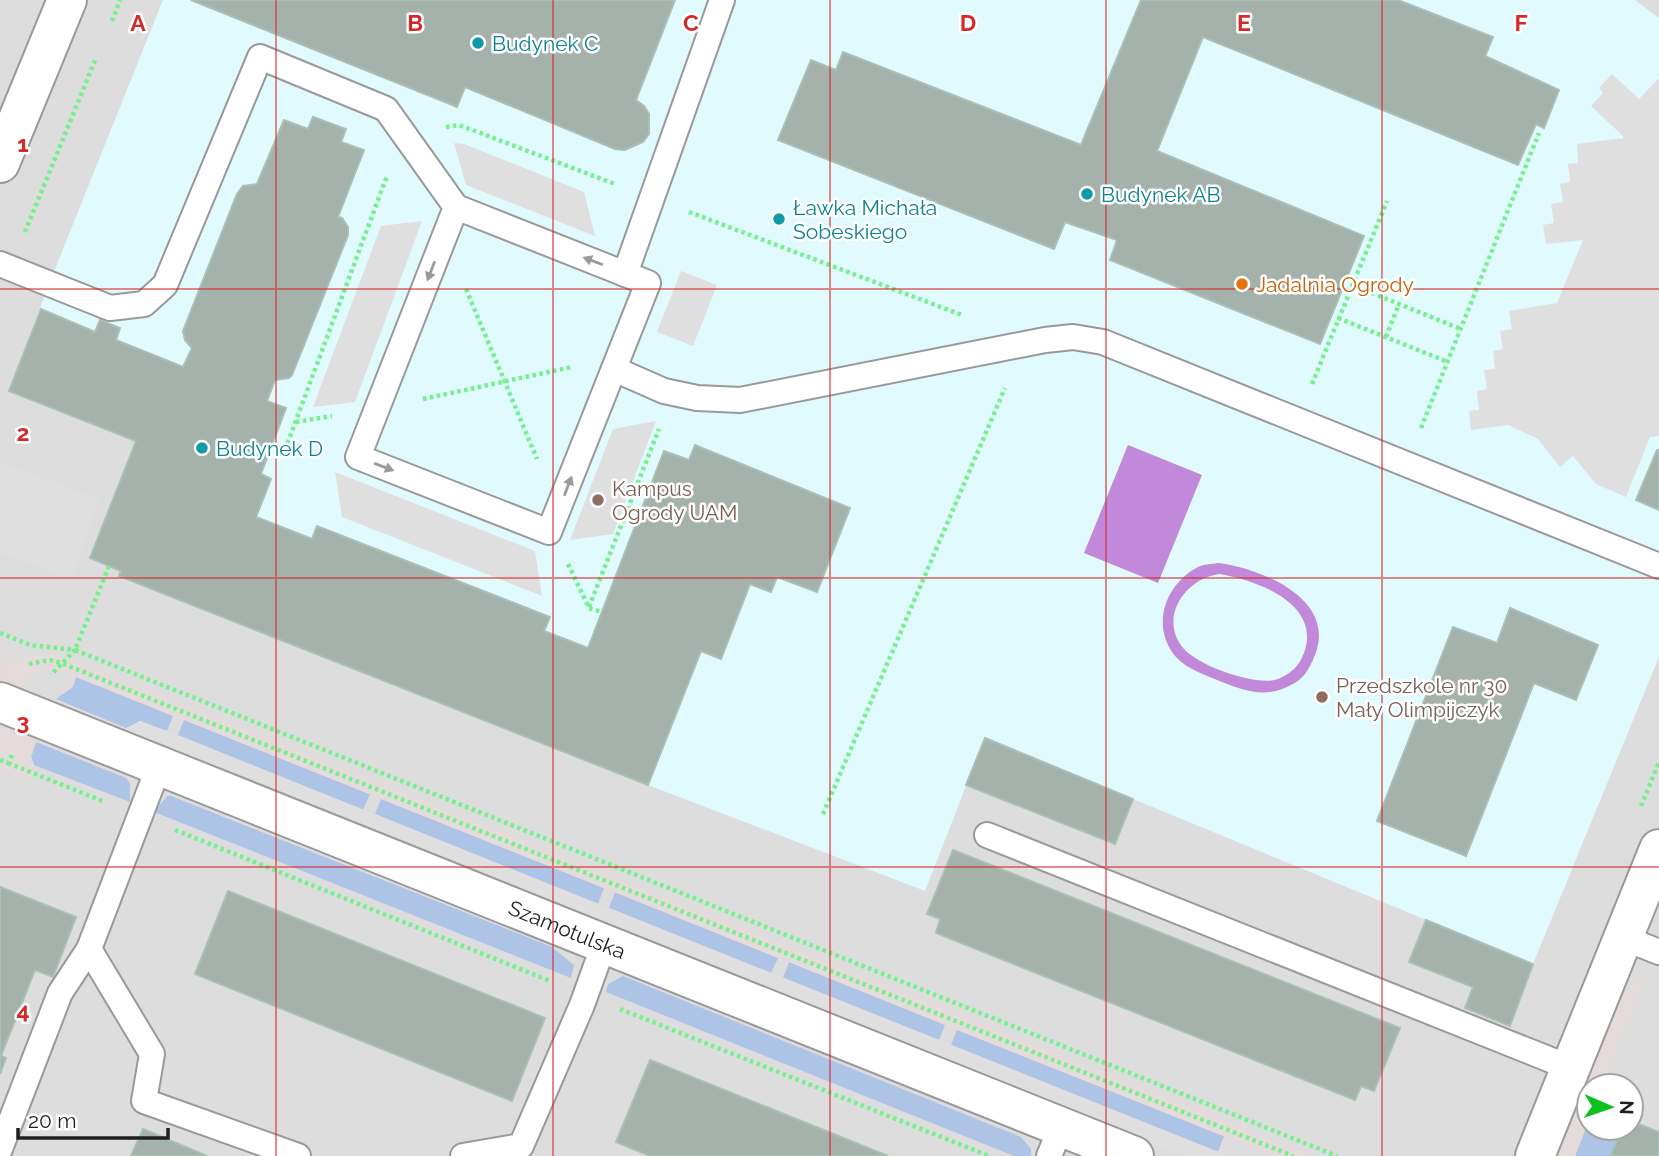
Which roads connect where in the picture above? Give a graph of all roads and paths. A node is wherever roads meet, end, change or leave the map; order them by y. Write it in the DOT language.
graph roads {
  1 [pos="67,0"];
  2 [pos="120,0"];
  3 [pos="722,0"];
  4 [pos="110,26"];
  5 [pos="99,51"];
  6 [pos="1539,133"];
  7 [pos="0,163"];
  8 [pos="1387,201"];
  9 [pos="456,207"];
  10 [pos="444,237"];
  11 [pos="5,266"];
  12 [pos="625,274"];
  13 [pos="1352,285"];
  14 [pos="1399,304"];
  15 [pos="1338,318"];
  16 [pos="1461,329"];
  17 [pos="1386,337"];
  18 [pos="1019,346"];
  19 [pos="1448,362"];
  20 [pos="614,369"];
  21 [pos="674,393"];
  22 [pos="1296,420"];
  23 [pos="1407,465"];
  24 [pos="559,510"];
  25 [pos="109,566"];
  26 [pos="1659,566"];
  27 [pos="589,608"];
  28 [pos="602,612"];
  29 [pos="0,633"];
  30 [pos="75,650"];
  31 [pos="23,666"];
  32 [pos="46,680"];
  33 [pos="0,702"];
  34 [pos="8,764"];
  35 [pos="159,766"];
  36 [pos="823,814"];
  37 [pos="140,817"];
  38 [pos="987,835"];
  39 [pos="1659,849"];
  40 [pos="1624,938"];
  41 [pos="604,944"];
  42 [pos="89,949"];
  43 [pos="1659,952"];
  44 [pos="586,995"];
  45 [pos="1571,1068"];
  46 [pos="1055,1141"];
  47 [pos="0,1149"];
  48 [pos="298,1156"];
  49 [pos="463,1156"];
  50 [pos="989,1156"];
  51 [pos="1134,1156"];
  52 [pos="1293,1156"];
  53 [pos="1337,1156"];
  54 [pos="1535,1156"];
  1 -- 7 [label="street"];
  2 -- 4 [label="path"];
  3 -- 12 [label="lane"];
  5 -- 11 [label="path"];
  6 -- 16 [label="path"];
  8 -- 13 [label="path"];
  9 -- 10 [label="lane"];
  9 -- 11 [label="lane"];
  12 -- 9 [label="lane, one-way"];
  10 -- 24 [label="path"];
  10 -- 24 [label="lane, one-way"];
  12 -- 20 [label="lane"];
  13 -- 14 [label="path"];
  13 -- 15 [label="path"];
  14 -- 16 [label="path"];
  14 -- 17 [label="path"];
  15 -- 17 [label="path"];
  15 -- 22 [label="path"];
  16 -- 19 [label="path"];
  17 -- 19 [label="path"];
  18 -- 21 [label="lane"];
  18 -- 22 [label="lane"];
  18 -- 36 [label="path"];
  19 -- 23 [label="path"];
  20 -- 21 [label="lane"];
  24 -- 20 [label="lane, one-way"];
  21 -- 27 [label="path"];
  22 -- 23 [label="lane"];
  23 -- 26 [label="lane"];
  24 -- 27 [label="path"];
  25 -- 30 [label="path"];
  27 -- 28 [label="path"];
  29 -- 30 [label="path"];
  30 -- 32 [label="path"];
  30 -- 53 [label="path"];
  31 -- 52 [label="path"];
  33 -- 35 [label="street, Szamotulska"];
  34 -- 37 [label="path"];
  35 -- 37 [label="lane"];
  35 -- 41 [label="street, Szamotulska"];
  37 -- 42 [label="lane"];
  37 -- 44 [label="path"];
  38 -- 45 [label="lane"];
  39 -- 40 [label="street"];
  40 -- 43 [label="lane"];
  40 -- 45 [label="street"];
  41 -- 44 [label="lane"];
  41 -- 46 [label="street, Szamotulska"];
  42 -- 47 [label="lane"];
  42 -- 48 [label="lane"];
  44 -- 49 [label="lane"];
  44 -- 50 [label="path"];
  45 -- 54 [label="street"];
  46 -- 51 [label="street, Szamotulska"];
}
